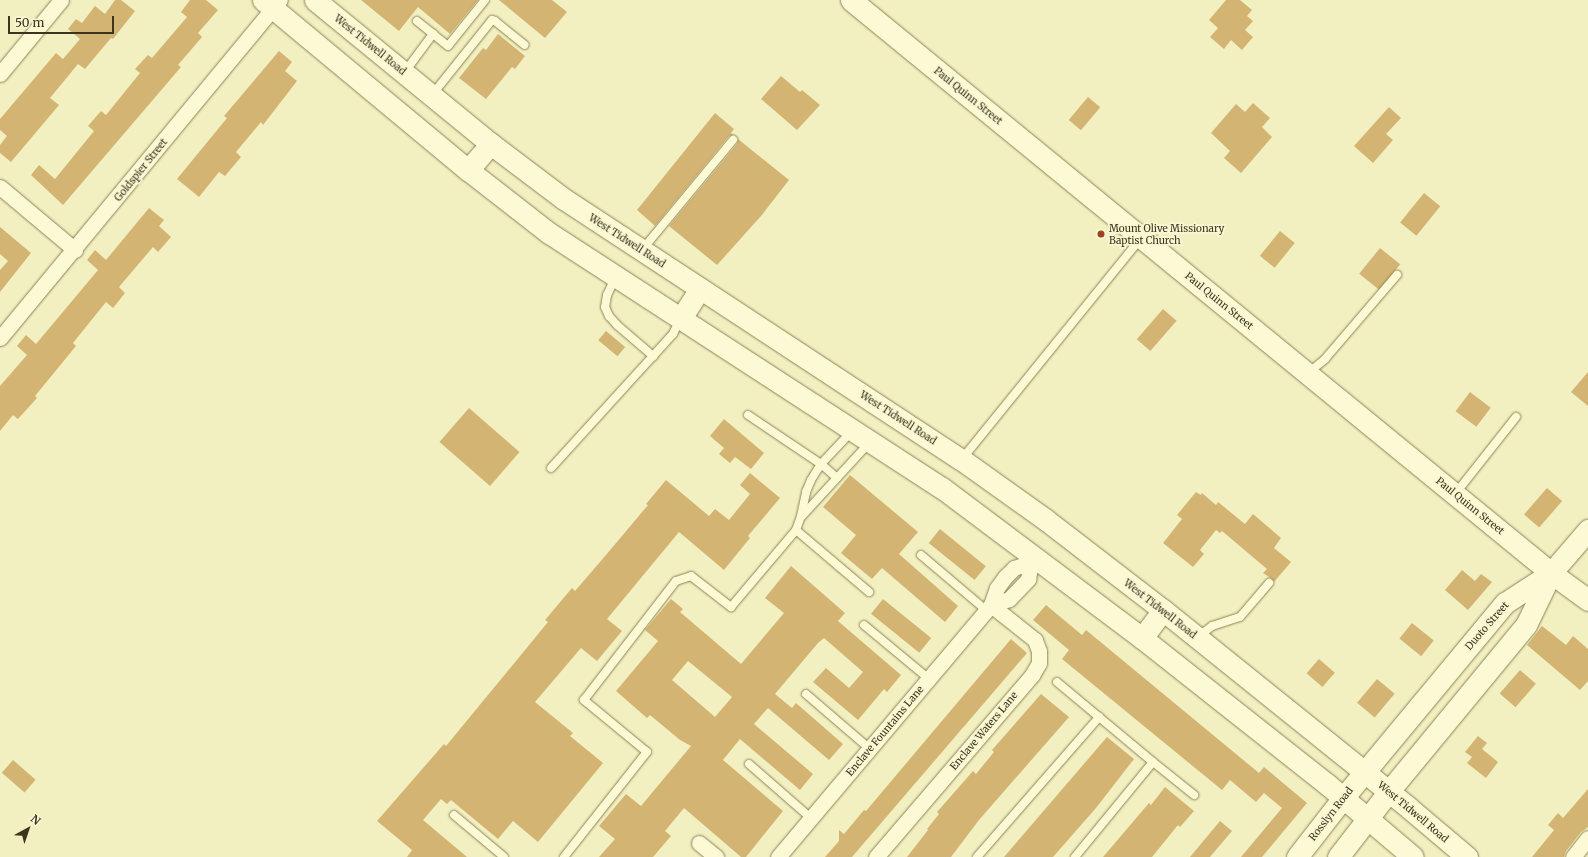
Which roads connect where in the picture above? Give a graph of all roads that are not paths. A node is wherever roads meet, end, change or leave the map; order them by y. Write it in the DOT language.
graph roads {
  1 [pos="61,0"];
  2 [pos="315,0"];
  3 [pos="485,0"];
  4 [pos="851,0"];
  5 [pos="272,3"];
  6 [pos="417,22"];
  7 [pos="433,34"];
  8 [pos="525,45"];
  9 [pos="404,73"];
  10 [pos="0,74"];
  11 [pos="432,96"];
  12 [pos="733,140"];
  13 [pos="491,144"];
  14 [pos="468,170"];
  15 [pos="0,187"];
  16 [pos="1142,237"];
  17 [pos="75,250"];
  18 [pos="641,250"];
  19 [pos="616,275"];
  20 [pos="1397,275"];
  21 [pos="700,289"];
  22 [pos="681,318"];
  23 [pos="0,338"];
  24 [pos="653,356"];
  25 [pos="1308,373"];
  26 [pos="748,415"];
  27 [pos="1516,417"];
  28 [pos="852,430"];
  29 [pos="870,441"];
  30 [pos="962,460"];
  31 [pos="821,464"];
  32 [pos="551,468"];
  33 [pos="837,478"];
  34 [pos="1455,494"];
  35 [pos="801,516"];
  36 [pos="796,530"];
  37 [pos="1588,530"];
  38 [pos="921,555"];
  39 [pos="1033,559"];
  40 [pos="1551,573"];
  41 [pos="1269,583"];
  42 [pos="869,592"];
  43 [pos="1588,600"];
  44 [pos="989,608"];
  45 [pos="1163,610"];
  46 [pos="864,625"];
  47 [pos="1197,637"];
  48 [pos="1142,638"];
  49 [pos="929,679"];
  50 [pos="1057,682"];
  51 [pos="806,694"];
  52 [pos="1099,717"];
  53 [pos="870,749"];
  54 [pos="1154,762"];
  55 [pos="749,764"];
  56 [pos="1365,772"];
  57 [pos="1389,791"];
  58 [pos="1194,795"];
  59 [pos="1343,798"];
  60 [pos="454,815"];
  61 [pos="811,818"];
  62 [pos="1367,819"];
  63 [pos="1588,838"];
  64 [pos="699,843"];
  65 [pos="504,857"];
  66 [pos="564,857"];
  67 [pos="716,857"];
  68 [pos="778,857"];
  69 [pos="876,857"];
  70 [pos="977,857"];
  71 [pos="1075,857"];
  72 [pos="1297,857"];
  73 [pos="1338,857"];
  74 [pos="1413,857"];
  75 [pos="1467,857"];
  76 [pos="1573,857"];
  1 -- 10 [label="street"];
  2 -- 9 [label="main road, West Tidwell Road"];
  3 -- 7 [label="lane"];
  4 -- 16 [label="main road, Paul Quinn Street"];
  5 -- 14 [label="main road"];
  5 -- 17 [label="street, Goldspier Street"];
  6 -- 7 [label="lane"];
  7 -- 9 [label="lane"];
  8 -- 11 [label="lane"];
  9 -- 11 [label="main road, West Tidwell Road"];
  11 -- 13 [label="main road, West Tidwell Road"];
  12 -- 18 [label="lane"];
  13 -- 14 [label="main road"];
  13 -- 18 [label="main road, West Tidwell Road"];
  14 -- 19 [label="main road"];
  15 -- 17 [label="street"];
  16 -- 25 [label="main road, Paul Quinn Street"];
  16 -- 30 [label="lane"];
  17 -- 23 [label="street, Goldspier Street"];
  18 -- 21 [label="main road, West Tidwell Road"];
  19 -- 22 [label="main road"];
  19 -- 24 [label="lane"];
  20 -- 25 [label="lane"];
  21 -- 22 [label="main road"];
  21 -- 30 [label="main road, West Tidwell Road"];
  22 -- 24 [label="lane"];
  22 -- 28 [label="main road"];
  24 -- 32 [label="lane"];
  25 -- 34 [label="main road, Paul Quinn Street"];
  26 -- 31 [label="lane"];
  27 -- 34 [label="lane"];
  28 -- 29 [label="main road"];
  28 -- 31 [label="lane"];
  29 -- 33 [label="lane"];
  29 -- 39 [label="main road"];
  30 -- 45 [label="main road, West Tidwell Road"];
  31 -- 33 [label="lane"];
  31 -- 35 [label="lane"];
  33 -- 35 [label="lane"];
  34 -- 40 [label="main road, Paul Quinn Street"];
  35 -- 36 [label="lane"];
  36 -- 42 [label="lane"];
  36 -- 66 [label="lane"];
  37 -- 40 [label="main road"];
  38 -- 44 [label="lane"];
  39 -- 44 [label="street"];
  39 -- 48 [label="main road"];
  40 -- 43 [label="main road, Paul Quinn Street"];
  40 -- 56 [label="main road, Duoto Street"];
  40 -- 57 [label="main road"];
  41 -- 47 [label="lane"];
  44 -- 49 [label="street, Enclave Fountains Lane"];
  44 -- 69 [label="street, Enclave Waters Lane"];
  45 -- 47 [label="main road, West Tidwell Road"];
  45 -- 48 [label="main road"];
  46 -- 49 [label="lane"];
  47 -- 56 [label="main road, West Tidwell Road"];
  48 -- 59 [label="main road"];
  49 -- 53 [label="street, Enclave Fountains Lane"];
  50 -- 52 [label="lane"];
  51 -- 53 [label="lane"];
  52 -- 54 [label="lane"];
  52 -- 70 [label="lane"];
  53 -- 61 [label="street, Enclave Fountains Lane"];
  54 -- 58 [label="lane"];
  54 -- 71 [label="lane"];
  55 -- 61 [label="lane"];
  56 -- 57 [label="main road, West Tidwell Road"];
  56 -- 59 [label="main road, Rosslyn Road"];
  57 -- 62 [label="main road"];
  57 -- 75 [label="main road, West Tidwell Road"];
  59 -- 62 [label="main road"];
  59 -- 72 [label="main road, Rosslyn Road"];
  60 -- 65 [label="lane"];
  61 -- 68 [label="street, Enclave Fountains Lane"];
  62 -- 73 [label="main road"];
  62 -- 74 [label="main road"];
  63 -- 76 [label="street"];
  64 -- 67 [label="street"];
}
